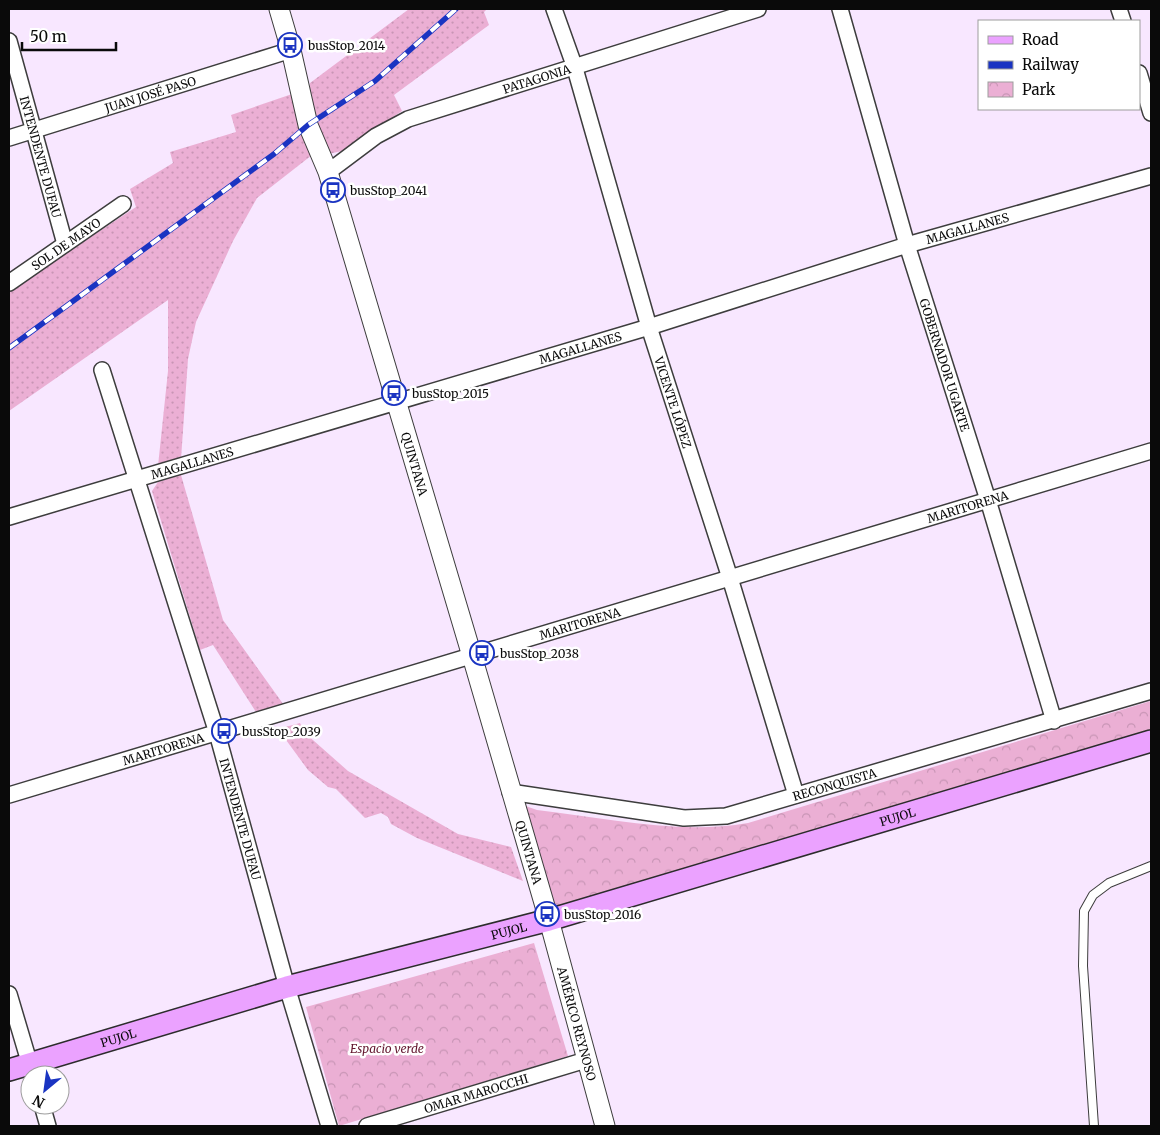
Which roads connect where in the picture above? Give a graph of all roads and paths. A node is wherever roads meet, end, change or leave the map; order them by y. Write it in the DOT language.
graph roads {
  1 [pos="279,9"];
  2 [pos="554,9"];
  3 [pos="758,9"];
  4 [pos="840,9"];
  5 [pos="9,41"];
  6 [pos="291,50"];
  7 [pos="574,65"];
  8 [pos="1140,76"];
  9 [pos="1151,113"];
  10 [pos="34,130"];
  11 [pos="9,138"];
  12 [pos="328,172"];
  13 [pos="1151,176"];
  14 [pos="123,204"];
  15 [pos="65,244"];
  16 [pos="907,245"];
  17 [pos="9,283"];
  18 [pos="649,327"];
  19 [pos="102,370"];
  20 [pos="396,402"];
  21 [pos="1151,451"];
  22 [pos="135,479"];
  23 [pos="988,500"];
  24 [pos="9,516"];
  25 [pos="730,578"];
  26 [pos="472,656"];
  27 [pos="1151,691"];
  28 [pos="1054,721"];
  29 [pos="216,733"];
  30 [pos="1151,742"];
  31 [pos="510,792"];
  32 [pos="796,795"];
  33 [pos="9,796"];
  34 [pos="1151,866"];
  35 [pos="549,920"];
  36 [pos="287,987"];
  37 [pos="9,994"];
  38 [pos="586,1060"];
  39 [pos="30,1065"];
  40 [pos="43,1065"];
  41 [pos="329,1126"];
  42 [pos="367,1126"];
  43 [pos="605,1126"];
  44 [pos="1094,1126"];
  1 -- 6 [label="street, QUINTANA"];
  2 -- 7 [label="street, VICENTE LÓPEZ"];
  3 -- 7 [label="street, PATAGONIA"];
  4 -- 16 [label="street, GOBERNADOR UGARTE"];
  5 -- 10 [label="street, INTENDENTE DUFAU"];
  6 -- 10 [label="street, JUAN JOSÉ PASO"];
  6 -- 12 [label="street, QUINTANA"];
  7 -- 12 [label="street, PATAGONIA"];
  7 -- 18 [label="street, VICENTE LÓPEZ"];
  8 -- 9 [label="street"];
  10 -- 11 [label="street, JUAN JOSÉ PASO"];
  10 -- 15 [label="street, INTENDENTE DUFAU"];
  12 -- 20 [label="street, QUINTANA"];
  13 -- 16 [label="street, MAGALLANES"];
  14 -- 15 [label="street, SOL DE MAYO"];
  15 -- 17 [label="street, SOL DE MAYO"];
  16 -- 18 [label="street, MAGALLANES"];
  16 -- 23 [label="street, GOBERNADOR UGARTE"];
  18 -- 20 [label="street, MAGALLANES"];
  18 -- 25 [label="street, VICENTE LÓPEZ"];
  19 -- 22 [label="street, INTENDENTE DUFAU"];
  20 -- 22 [label="street, MAGALLANES"];
  20 -- 26 [label="street, QUINTANA"];
  21 -- 23 [label="street, MARITORENA"];
  22 -- 24 [label="street, MAGALLANES"];
  22 -- 29 [label="street, INTENDENTE DUFAU"];
  23 -- 25 [label="street, MARITORENA"];
  23 -- 28 [label="street, GOBERNADOR UGARTE"];
  25 -- 26 [label="street, MARITORENA"];
  25 -- 32 [label="street, VICENTE LÓPEZ"];
  26 -- 29 [label="street, MARITORENA"];
  26 -- 31 [label="street, QUINTANA"];
  27 -- 28 [label="street, RECONQUISTA"];
  28 -- 32 [label="street, RECONQUISTA"];
  29 -- 33 [label="street, MARITORENA"];
  29 -- 36 [label="street, INTENDENTE DUFAU"];
  30 -- 35 [label="main road, PUJOL"];
  31 -- 32 [label="street, RECONQUISTA"];
  31 -- 35 [label="street, QUINTANA"];
  34 -- 44 [label="lane"];
  35 -- 36 [label="main road, PUJOL"];
  35 -- 38 [label="street, AMÉRICO REYNOSO"];
  36 -- 40 [label="main road, PUJOL"];
  36 -- 41 [label="street, INTENDENTE DUFAU"];
  37 -- 39 [label="street"];
  38 -- 42 [label="street, OMAR MAROCCHI"];
  38 -- 43 [label="street, AMÉRICO REYNOSO"];
}
